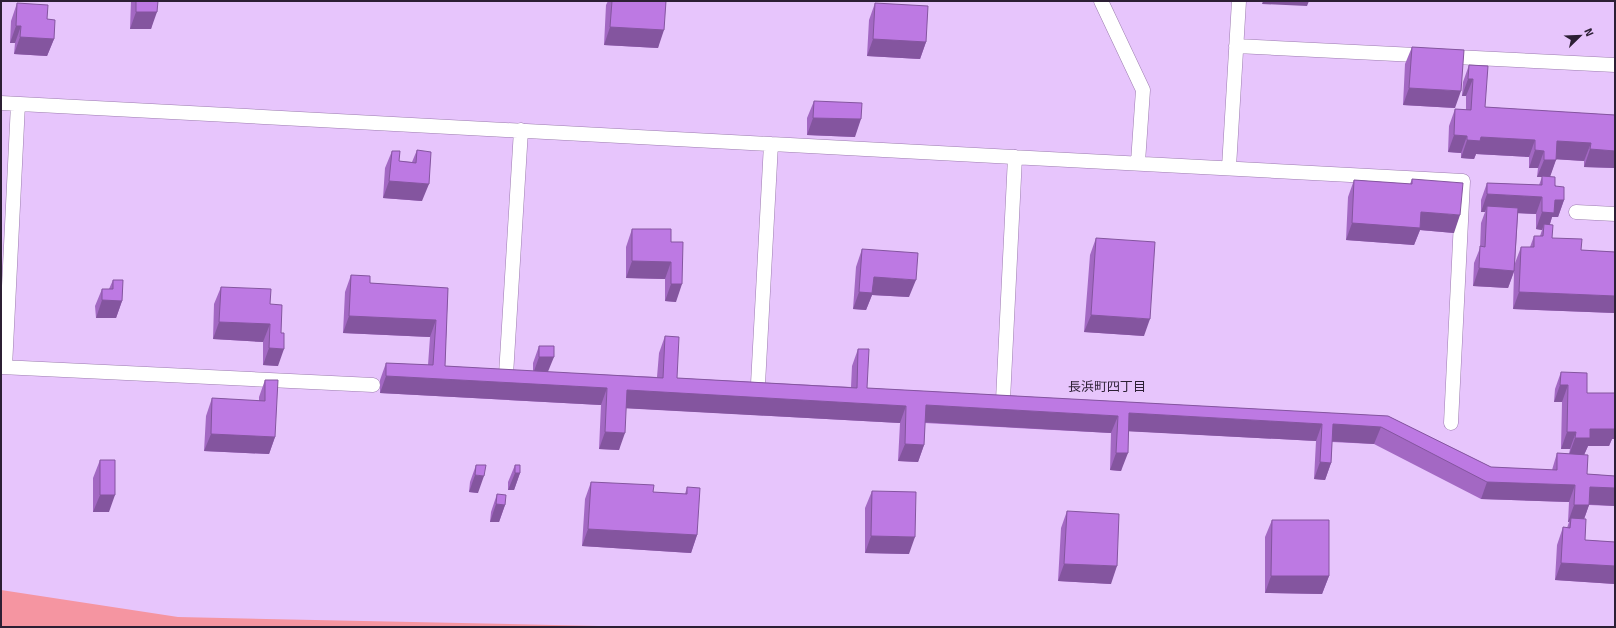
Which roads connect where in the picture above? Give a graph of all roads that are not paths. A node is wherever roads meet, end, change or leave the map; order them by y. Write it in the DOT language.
graph roads {
  1 [pos="1101,1"];
  2 [pos="1239,1"];
  3 [pos="1236,46"];
  4 [pos="1615,65"];
  5 [pos="1,103"];
  6 [pos="18,104"];
  7 [pos="521,130"];
  8 [pos="771,144"];
  9 [pos="1015,156"];
  10 [pos="1138,162"];
  11 [pos="1229,167"];
  12 [pos="1576,212"];
  13 [pos="1615,214"];
  14 [pos="3,367"];
  15 [pos="506,375"];
  16 [pos="758,384"];
  17 [pos="373,386"];
  18 [pos="1003,400"];
  19 [pos="1451,423"];
  1 -- 10 [label="lane"];
  2 -- 3 [label="lane"];
  3 -- 4 [label="lane"];
  3 -- 11 [label="lane"];
  5 -- 6 [label="lane"];
  6 -- 7 [label="lane"];
  6 -- 14 [label="lane"];
  7 -- 8 [label="lane"];
  7 -- 15 [label="lane"];
  8 -- 9 [label="lane"];
  8 -- 16 [label="lane"];
  9 -- 10 [label="lane"];
  9 -- 18 [label="lane"];
  10 -- 11 [label="lane"];
  11 -- 19 [label="lane"];
  12 -- 13 [label="lane"];
  14 -- 17 [label="lane"];
}
